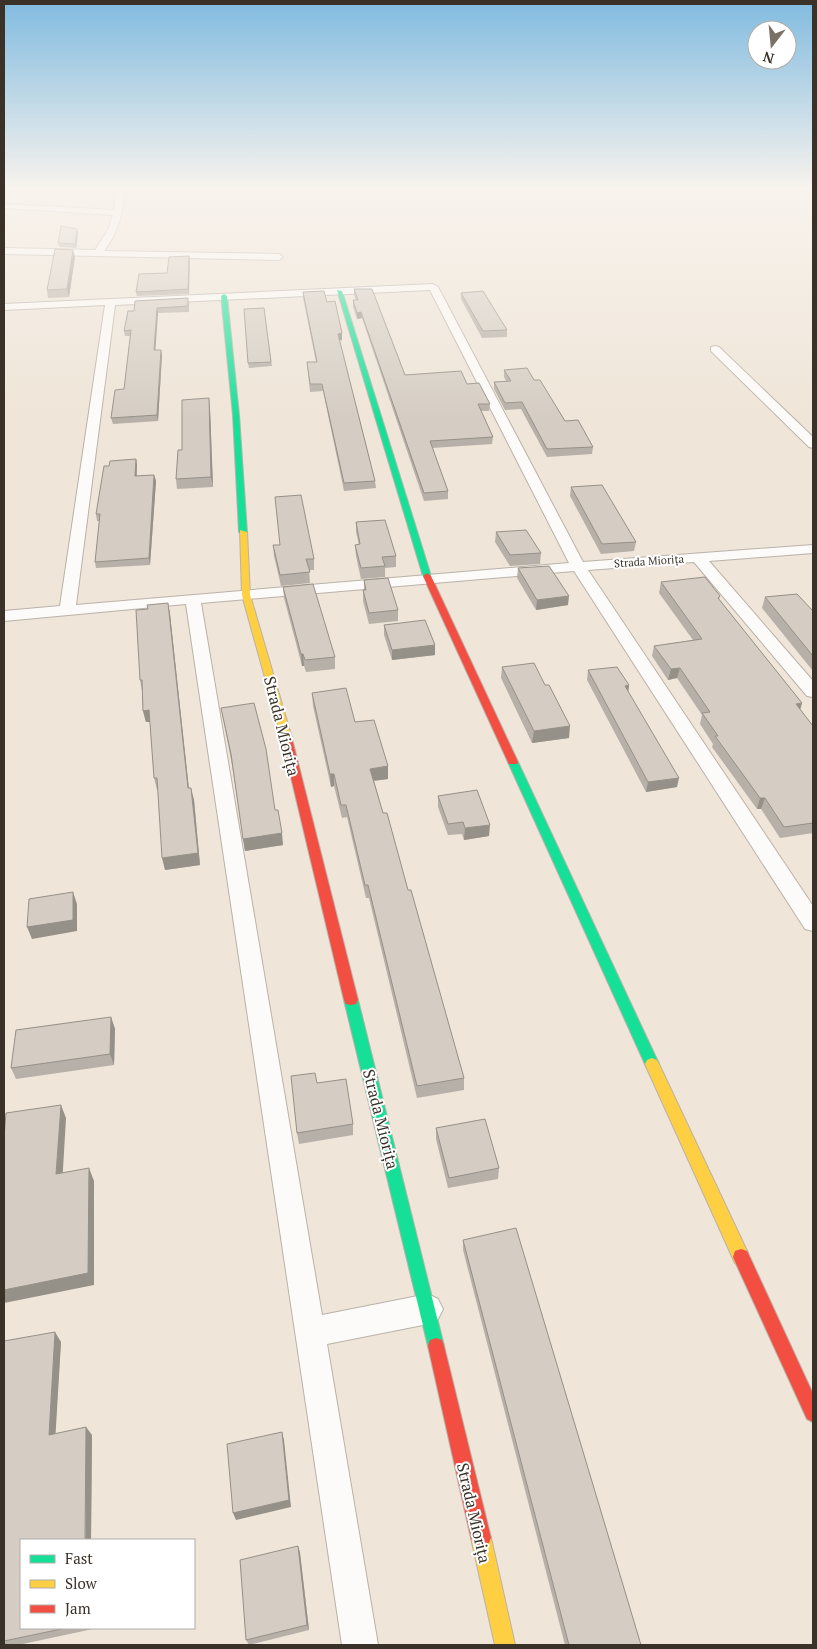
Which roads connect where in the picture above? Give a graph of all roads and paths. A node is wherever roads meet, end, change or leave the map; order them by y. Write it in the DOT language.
graph roads {
  1 [pos="339,291"];
  2 [pos="224,296"];
  3 [pos="112,301"];
  4 [pos="4,308"];
  5 [pos="715,349"];
  6 [pos="813,444"];
  7 [pos="813,548"];
  8 [pos="697,557"];
  9 [pos="578,566"];
  10 [pos="428,578"];
  11 [pos="246,595"];
  12 [pos="193,599"];
  13 [pos="67,610"];
  14 [pos="4,616"];
  15 [pos="813,692"];
  16 [pos="813,923"];
  17 [pos="428,1309"];
  18 [pos="310,1332"];
  19 [pos="813,1413"];
  20 [pos="360,1645"];
  21 [pos="505,1645"];
  1 -- 2 [label="street"];
  1 -- 9 [label="street"];
  1 -- 10 [label="street"];
  2 -- 3 [label="street"];
  2 -- 11 [label="street, Strada Miorița"];
  3 -- 4 [label="street"];
  3 -- 13 [label="street"];
  5 -- 6 [label="street"];
  7 -- 8 [label="street, Strada Miorița"];
  8 -- 9 [label="street, Strada Miorița"];
  8 -- 15 [label="street"];
  9 -- 10 [label="street, Strada Miorița"];
  9 -- 16 [label="street"];
  10 -- 11 [label="street, Strada Miorița"];
  10 -- 19 [label="street"];
  11 -- 12 [label="street, Strada Miorița"];
  11 -- 17 [label="street, Strada Miorița"];
  12 -- 13 [label="street, Strada Miorița"];
  12 -- 18 [label="street"];
  13 -- 14 [label="street, Strada Miorița"];
  17 -- 18 [label="street"];
  17 -- 21 [label="street, Strada Miorița"];
  18 -- 20 [label="street"];
}
